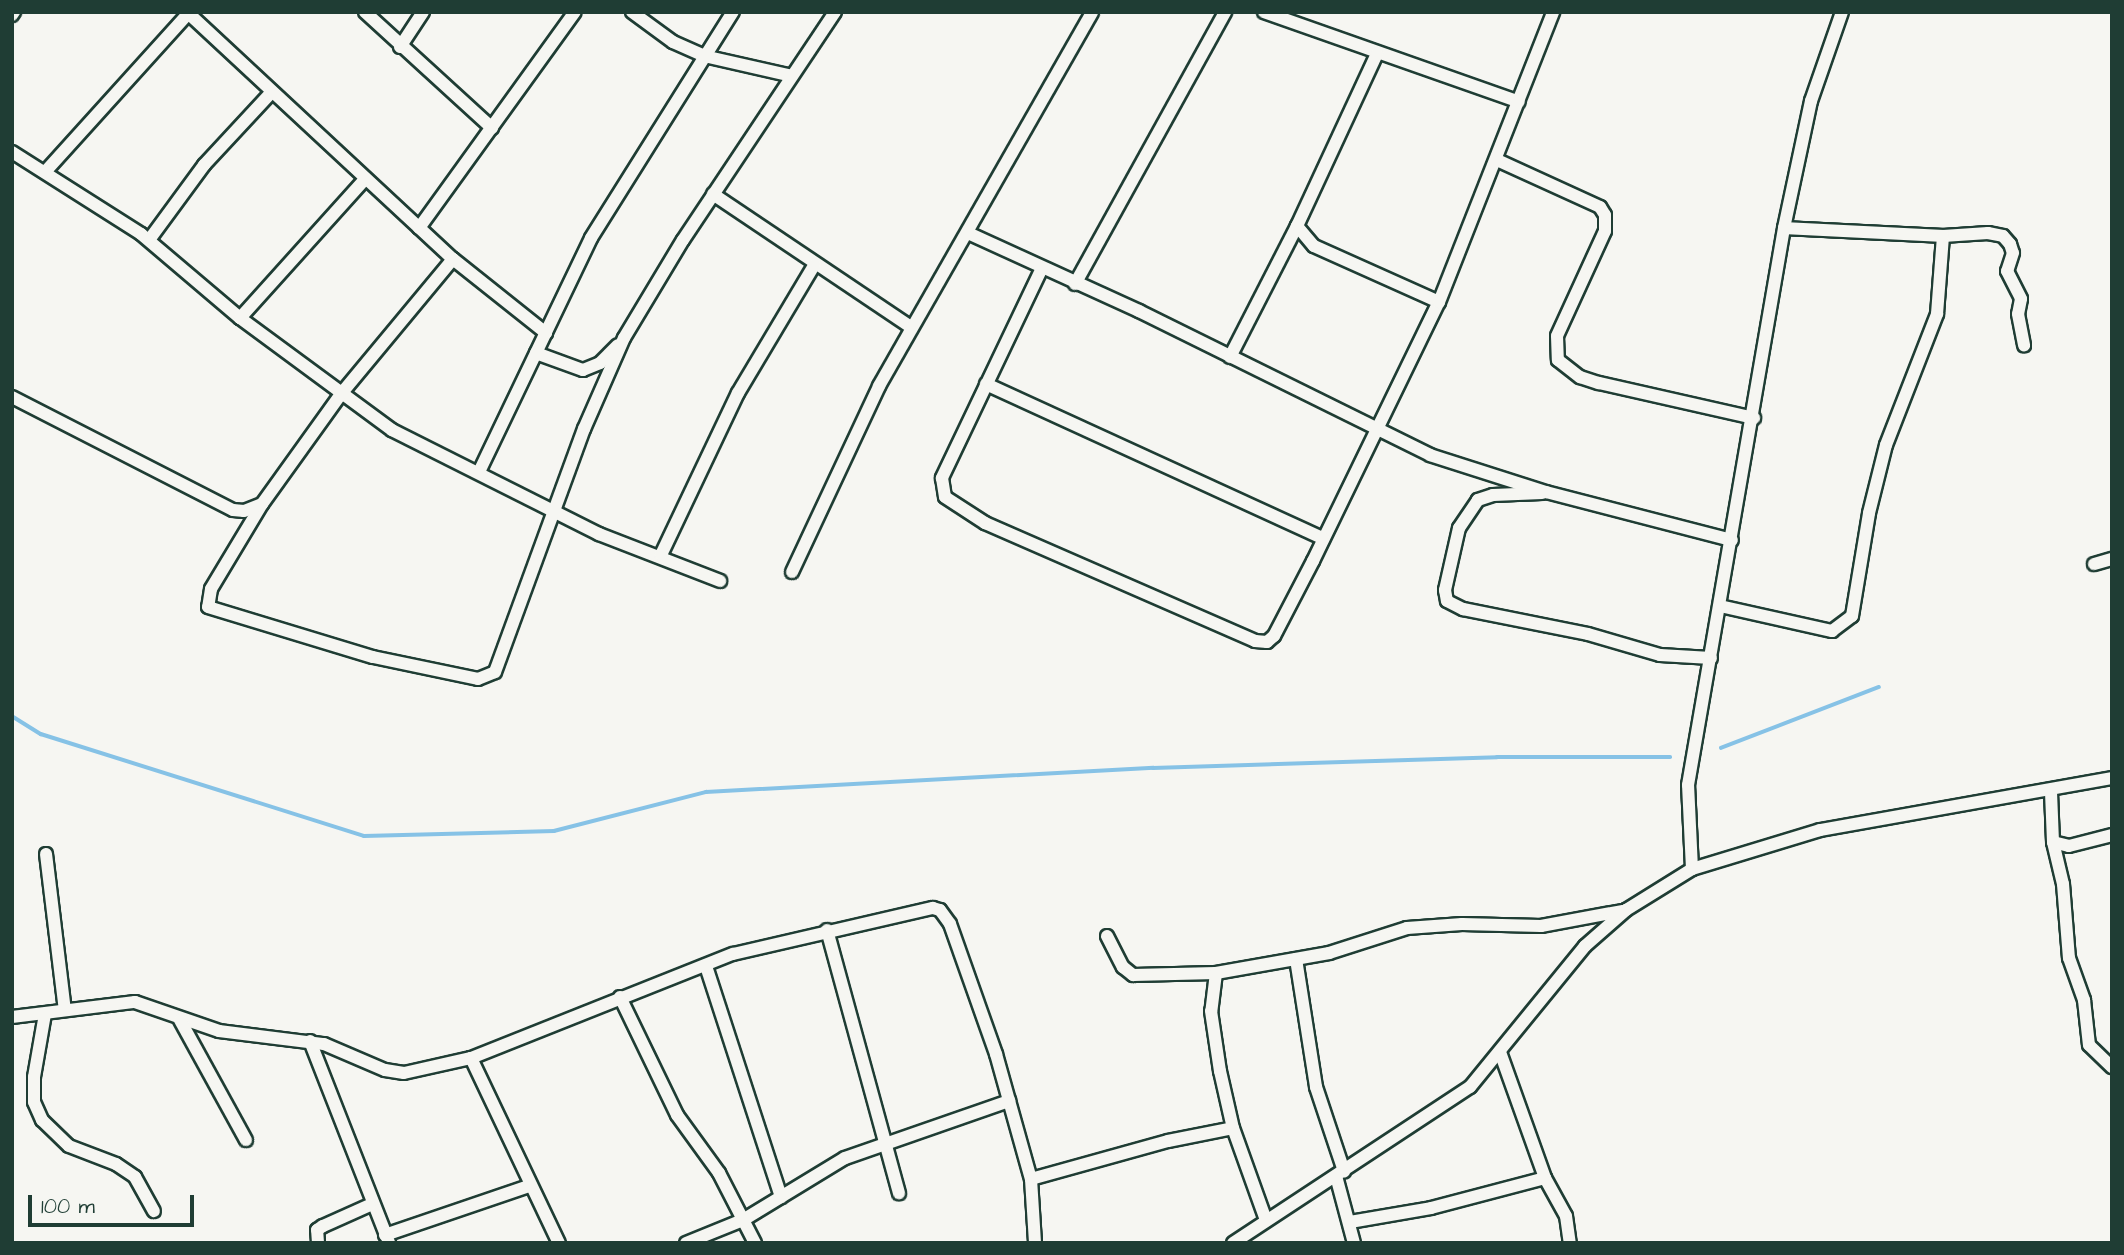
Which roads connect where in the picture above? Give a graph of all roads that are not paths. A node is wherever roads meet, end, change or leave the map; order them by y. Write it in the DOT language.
graph roads {
  1 [pos="365,12"];
  2 [pos="423,12"];
  3 [pos="575,12"];
  4 [pos="632,12"];
  5 [pos="733,12"];
  6 [pos="835,12"];
  7 [pos="1092,12"];
  8 [pos="1225,12"];
  9 [pos="1264,12"];
  10 [pos="1553,12"];
  11 [pos="1842,12"];
  12 [pos="188,13"];
  13 [pos="400,47"];
  14 [pos="1377,54"];
  15 [pos="704,56"];
  16 [pos="792,76"];
  17 [pos="270,94"];
  18 [pos="1519,102"];
  19 [pos="492,128"];
  20 [pos="12,152"];
  21 [pos="1497,160"];
  22 [pos="45,172"];
  23 [pos="365,179"];
  24 [pos="713,194"];
  25 [pos="1297,226"];
  26 [pos="419,228"];
  27 [pos="1784,228"];
  28 [pos="968,233"];
  29 [pos="1943,236"];
  30 [pos="149,240"];
  31 [pos="453,259"];
  32 [pos="815,264"];
  33 [pos="1042,268"];
  34 [pos="1075,284"];
  35 [pos="1439,302"];
  36 [pos="240,318"];
  37 [pos="911,327"];
  38 [pos="546,334"];
  39 [pos="624,338"];
  40 [pos="2024,345"];
  41 [pos="536,353"];
  42 [pos="1230,357"];
  43 [pos="986,384"];
  44 [pos="341,394"];
  45 [pos="12,397"];
  46 [pos="1754,418"];
  47 [pos="1378,432"];
  48 [pos="479,472"];
  49 [pos="1546,492"];
  50 [pos="262,504"];
  51 [pos="553,510"];
  52 [pos="1323,538"];
  53 [pos="1732,540"];
  54 [pos="662,555"];
  55 [pos="2112,559"];
  56 [pos="2094,564"];
  57 [pos="792,572"];
  58 [pos="720,581"];
  59 [pos="1720,606"];
  60 [pos="1710,658"];
  61 [pos="2112,778"];
  62 [pos="2051,792"];
  63 [pos="2112,835"];
  64 [pos="2053,842"];
  65 [pos="46,855"];
  66 [pos="1692,869"];
  67 [pos="1626,910"];
  68 [pos="827,930"];
  69 [pos="1107,936"];
  70 [pos="1296,960"];
  71 [pos="706,966"];
  72 [pos="1216,973"];
  73 [pos="620,997"];
  74 [pos="65,1010"];
  75 [pos="45,1014"];
  76 [pos="12,1017"];
  77 [pos="180,1020"];
  78 [pos="310,1041"];
  79 [pos="1500,1052"];
  80 [pos="471,1058"];
  81 [pos="2112,1067"];
  82 [pos="1009,1101"];
  83 [pos="1234,1128"];
  84 [pos="246,1140"];
  85 [pos="882,1143"];
  86 [pos="1340,1173"];
  87 [pos="1545,1178"];
  88 [pos="1031,1179"];
  89 [pos="529,1186"];
  90 [pos="899,1193"];
  91 [pos="781,1197"];
  92 [pos="370,1205"];
  93 [pos="154,1210"];
  94 [pos="743,1220"];
  95 [pos="1266,1220"];
  96 [pos="1350,1222"];
  97 [pos="387,1239"];
  98 [pos="318,1243"];
  99 [pos="559,1243"];
  100 [pos="686,1243"];
  101 [pos="755,1243"];
  102 [pos="1035,1243"];
  103 [pos="1233,1243"];
  104 [pos="1354,1243"];
  105 [pos="1570,1243"];
  1 -- 13 [label="street"];
  2 -- 13 [label="street"];
  3 -- 19 [label="street"];
  4 -- 15 [label="street"];
  5 -- 15 [label="street"];
  6 -- 16 [label="street"];
  7 -- 28 [label="street"];
  8 -- 34 [label="street"];
  9 -- 14 [label="street"];
  10 -- 18 [label="street"];
  11 -- 27 [label="street"];
  12 -- 17 [label="street"];
  12 -- 22 [label="street"];
  13 -- 19 [label="street"];
  14 -- 18 [label="street"];
  14 -- 25 [label="street"];
  15 -- 16 [label="street"];
  15 -- 38 [label="street"];
  16 -- 24 [label="street"];
  17 -- 23 [label="street"];
  17 -- 30 [label="street"];
  18 -- 21 [label="street"];
  19 -- 26 [label="street"];
  20 -- 22 [label="street"];
  21 -- 35 [label="street"];
  21 -- 46 [label="street"];
  22 -- 30 [label="street"];
  23 -- 26 [label="street"];
  23 -- 36 [label="street"];
  24 -- 32 [label="street"];
  24 -- 39 [label="street"];
  25 -- 35 [label="street"];
  25 -- 42 [label="street"];
  26 -- 31 [label="street"];
  27 -- 29 [label="street"];
  27 -- 46 [label="street"];
  28 -- 33 [label="street"];
  28 -- 37 [label="street"];
  29 -- 40 [label="street"];
  29 -- 59 [label="street"];
  30 -- 36 [label="street"];
  31 -- 38 [label="street"];
  31 -- 44 [label="street"];
  32 -- 37 [label="street"];
  32 -- 54 [label="street"];
  33 -- 34 [label="street"];
  33 -- 43 [label="street"];
  34 -- 42 [label="street"];
  35 -- 47 [label="street"];
  36 -- 44 [label="street"];
  37 -- 57 [label="street"];
  38 -- 41 [label="street"];
  39 -- 41 [label="street"];
  39 -- 51 [label="street"];
  41 -- 48 [label="street"];
  42 -- 47 [label="street"];
  43 -- 52 [label="street"];
  43 -- 52 [label="street"];
  44 -- 48 [label="street"];
  44 -- 50 [label="street"];
  45 -- 50 [label="street"];
  46 -- 53 [label="street"];
  47 -- 49 [label="street"];
  47 -- 52 [label="street"];
  48 -- 51 [label="street"];
  49 -- 53 [label="street"];
  49 -- 60 [label="street"];
  50 -- 51 [label="street"];
  51 -- 54 [label="street"];
  53 -- 59 [label="street"];
  54 -- 58 [label="street"];
  55 -- 56 [label="street"];
  59 -- 60 [label="street"];
  60 -- 66 [label="street"];
  61 -- 62 [label="street"];
  62 -- 64 [label="street"];
  62 -- 66 [label="street"];
  63 -- 64 [label="street"];
  64 -- 81 [label="street"];
  65 -- 74 [label="street"];
  66 -- 67 [label="street"];
  67 -- 70 [label="street"];
  67 -- 79 [label="street"];
  68 -- 71 [label="street"];
  68 -- 82 [label="street"];
  68 -- 85 [label="street"];
  69 -- 72 [label="street"];
  70 -- 72 [label="street"];
  70 -- 86 [label="street"];
  71 -- 73 [label="street"];
  71 -- 91 [label="street"];
  72 -- 83 [label="street"];
  73 -- 80 [label="street"];
  73 -- 94 [label="street"];
  74 -- 75 [label="street"];
  74 -- 77 [label="street"];
  75 -- 76 [label="street"];
  75 -- 93 [label="street"];
  77 -- 78 [label="street"];
  77 -- 84 [label="street"];
  78 -- 80 [label="street"];
  78 -- 92 [label="street"];
  79 -- 86 [label="street"];
  79 -- 87 [label="street"];
  80 -- 89 [label="street"];
  82 -- 85 [label="street"];
  82 -- 88 [label="street"];
  83 -- 88 [label="street"];
  83 -- 95 [label="street"];
  85 -- 90 [label="street"];
  85 -- 91 [label="street"];
  86 -- 95 [label="street"];
  86 -- 96 [label="street"];
  87 -- 96 [label="street"];
  87 -- 105 [label="street"];
  88 -- 102 [label="street"];
  89 -- 97 [label="street"];
  89 -- 99 [label="street"];
  91 -- 94 [label="street"];
  92 -- 97 [label="street"];
  92 -- 98 [label="street"];
  94 -- 100 [label="street"];
  94 -- 101 [label="street"];
  95 -- 103 [label="street"];
  96 -- 104 [label="street"];
}
